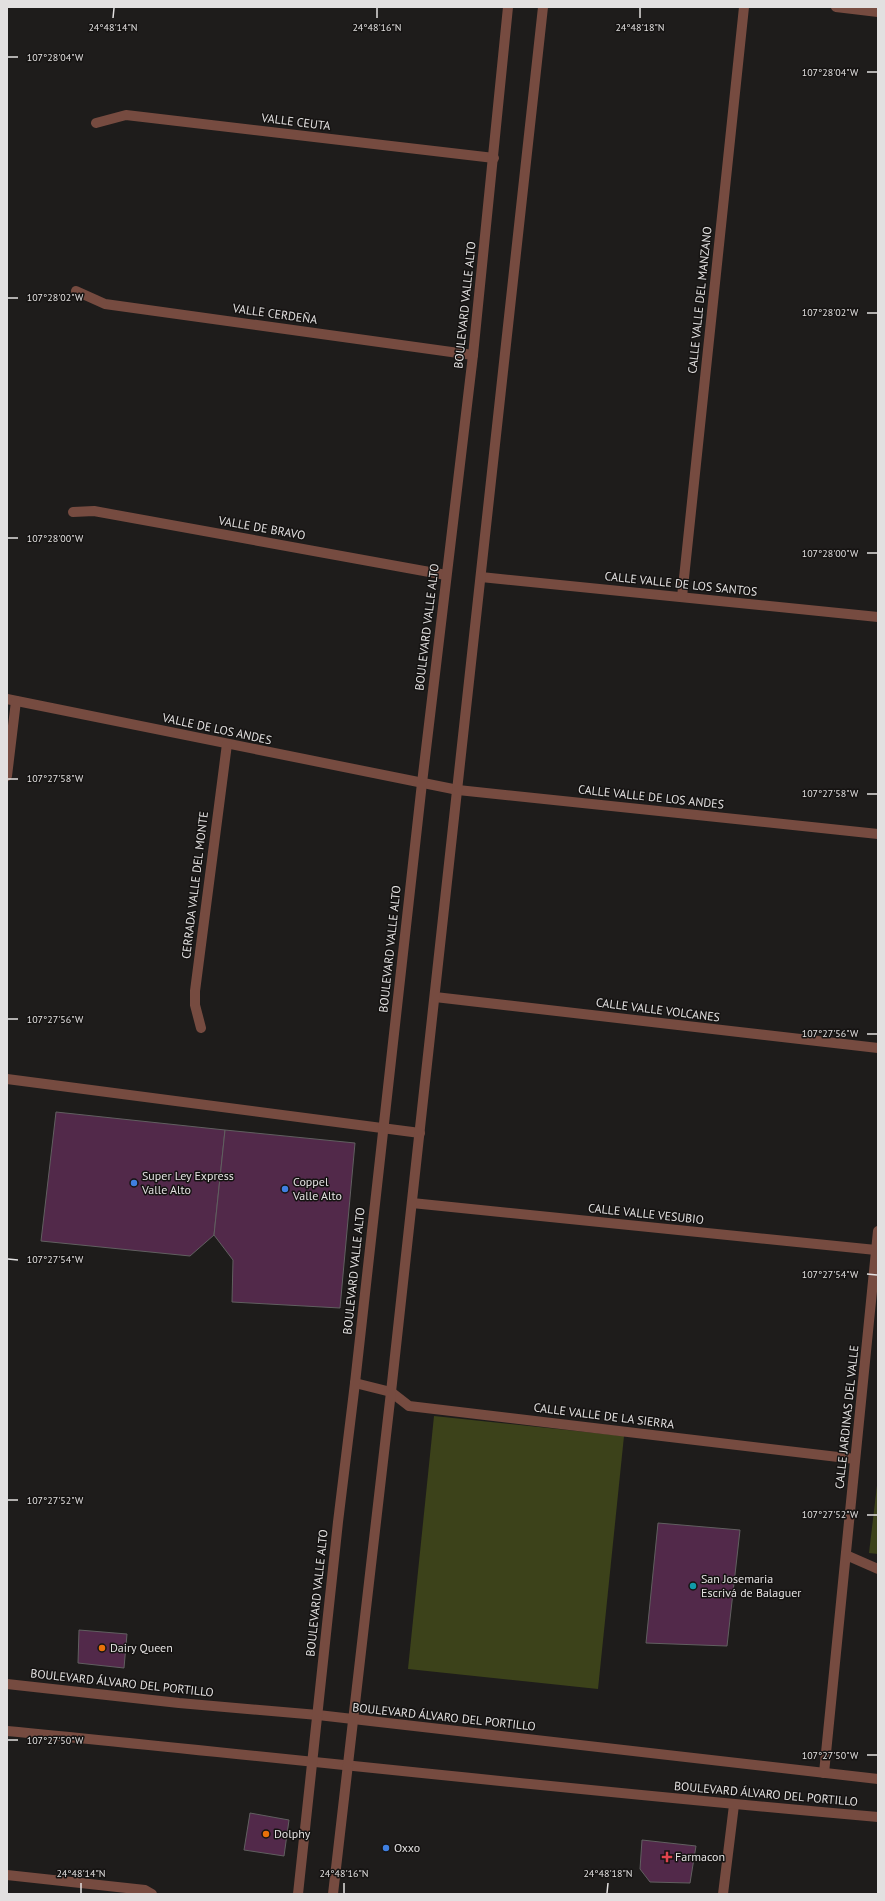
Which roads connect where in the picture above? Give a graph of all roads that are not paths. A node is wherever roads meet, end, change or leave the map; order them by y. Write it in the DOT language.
graph roads {
  1 [pos="508,7"];
  2 [pos="543,7"];
  3 [pos="744,7"];
  4 [pos="836,7"];
  5 [pos="878,12"];
  6 [pos="96,123"];
  7 [pos="494,158"];
  8 [pos="76,291"];
  9 [pos="473,355"];
  10 [pos="73,512"];
  11 [pos="446,575"];
  12 [pos="481,577"];
  13 [pos="682,596"];
  14 [pos="878,617"];
  15 [pos="11,700"];
  16 [pos="227,744"];
  17 [pos="7,776"];
  18 [pos="422,783"];
  19 [pos="458,790"];
  20 [pos="878,834"];
  21 [pos="435,997"];
  22 [pos="201,1028"];
  23 [pos="878,1048"];
  24 [pos="7,1079"];
  25 [pos="382,1128"];
  26 [pos="420,1133"];
  27 [pos="412,1203"];
  28 [pos="878,1231"];
  29 [pos="876,1250"];
  30 [pos="355,1383"];
  31 [pos="392,1392"];
  32 [pos="855,1459"];
  33 [pos="846,1555"];
  34 [pos="878,1569"];
  35 [pos="7,1684"];
  36 [pos="318,1715"];
  37 [pos="353,1720"];
  38 [pos="7,1731"];
  39 [pos="313,1761"];
  40 [pos="347,1764"];
  41 [pos="824,1773"];
  42 [pos="878,1779"];
  43 [pos="734,1805"];
  44 [pos="878,1818"];
  45 [pos="7,1875"];
  46 [pos="152,1894"];
  47 [pos="298,1894"];
  48 [pos="333,1894"];
  49 [pos="723,1894"];
  1 -- 7 [label="street, BOULEVARD VALLE ALTO"];
  2 -- 12 [label="street"];
  3 -- 13 [label="street, CALLE VALLE DEL MANZANO"];
  4 -- 5 [label="street"];
  6 -- 7 [label="street, VALLE CEUTA"];
  7 -- 9 [label="street, BOULEVARD VALLE ALTO"];
  8 -- 9 [label="street, VALLE CERDEÑA"];
  9 -- 11 [label="street, BOULEVARD VALLE ALTO"];
  10 -- 11 [label="street, VALLE DE BRAVO"];
  11 -- 18 [label="street, BOULEVARD VALLE ALTO"];
  12 -- 13 [label="street, CALLE VALLE DE LOS SANTOS"];
  12 -- 19 [label="street"];
  13 -- 14 [label="street, CALLE VALLE DE LOS SANTOS"];
  15 -- 16 [label="street, VALLE DE LOS ANDES"];
  15 -- 17 [label="street"];
  16 -- 18 [label="street, VALLE DE LOS ANDES"];
  16 -- 22 [label="street, CERRADA VALLE DEL MONTE"];
  18 -- 19 [label="street, CALLE VALLE DE LOS ANDES"];
  18 -- 25 [label="street, BOULEVARD VALLE ALTO"];
  19 -- 20 [label="street, CALLE VALLE DE LOS ANDES"];
  19 -- 21 [label="street"];
  21 -- 23 [label="street, CALLE VALLE VOLCANES"];
  21 -- 26 [label="street"];
  24 -- 25 [label="street"];
  25 -- 26 [label="street"];
  25 -- 30 [label="street, BOULEVARD VALLE ALTO"];
  26 -- 27 [label="street"];
  27 -- 29 [label="street, CALLE VALLE VESUBIO"];
  27 -- 31 [label="street"];
  28 -- 29 [label="street, CALLE JARDINAS DEL VALLE"];
  29 -- 32 [label="street, CALLE JARDINAS DEL VALLE"];
  30 -- 31 [label="street, CALLE VALLE DE LA SIERRA"];
  30 -- 36 [label="street, BOULEVARD VALLE ALTO"];
  31 -- 32 [label="street, CALLE VALLE DE LA SIERRA"];
  31 -- 37 [label="street"];
  32 -- 33 [label="street, CALLE JARDINAS DEL VALLE"];
  33 -- 34 [label="street"];
  33 -- 41 [label="street, CALLE JARDINAS DEL VALLE"];
  35 -- 36 [label="street, BOULEVARD ÁLVARO DEL PORTILLO"];
  36 -- 37 [label="street, BOULEVARD ÁLVARO DEL PORTILLO"];
  36 -- 39 [label="street, BOULEVARD VALLE ALTO"];
  37 -- 40 [label="street"];
  37 -- 41 [label="street, BOULEVARD ÁLVARO DEL PORTILLO"];
  38 -- 39 [label="street, BOULEVARD ÁLVARO DEL PORTILLO"];
  39 -- 40 [label="street, BOULEVARD ÁLVARO DEL PORTILLO"];
  39 -- 47 [label="street, BOULEVARD VALLE ALTO"];
  40 -- 43 [label="street, BOULEVARD ÁLVARO DEL PORTILLO"];
  40 -- 48 [label="street"];
  41 -- 42 [label="street, BOULEVARD ÁLVARO DEL PORTILLO"];
  43 -- 44 [label="street, BOULEVARD ÁLVARO DEL PORTILLO"];
  43 -- 49 [label="street"];
  45 -- 46 [label="street"];
}
